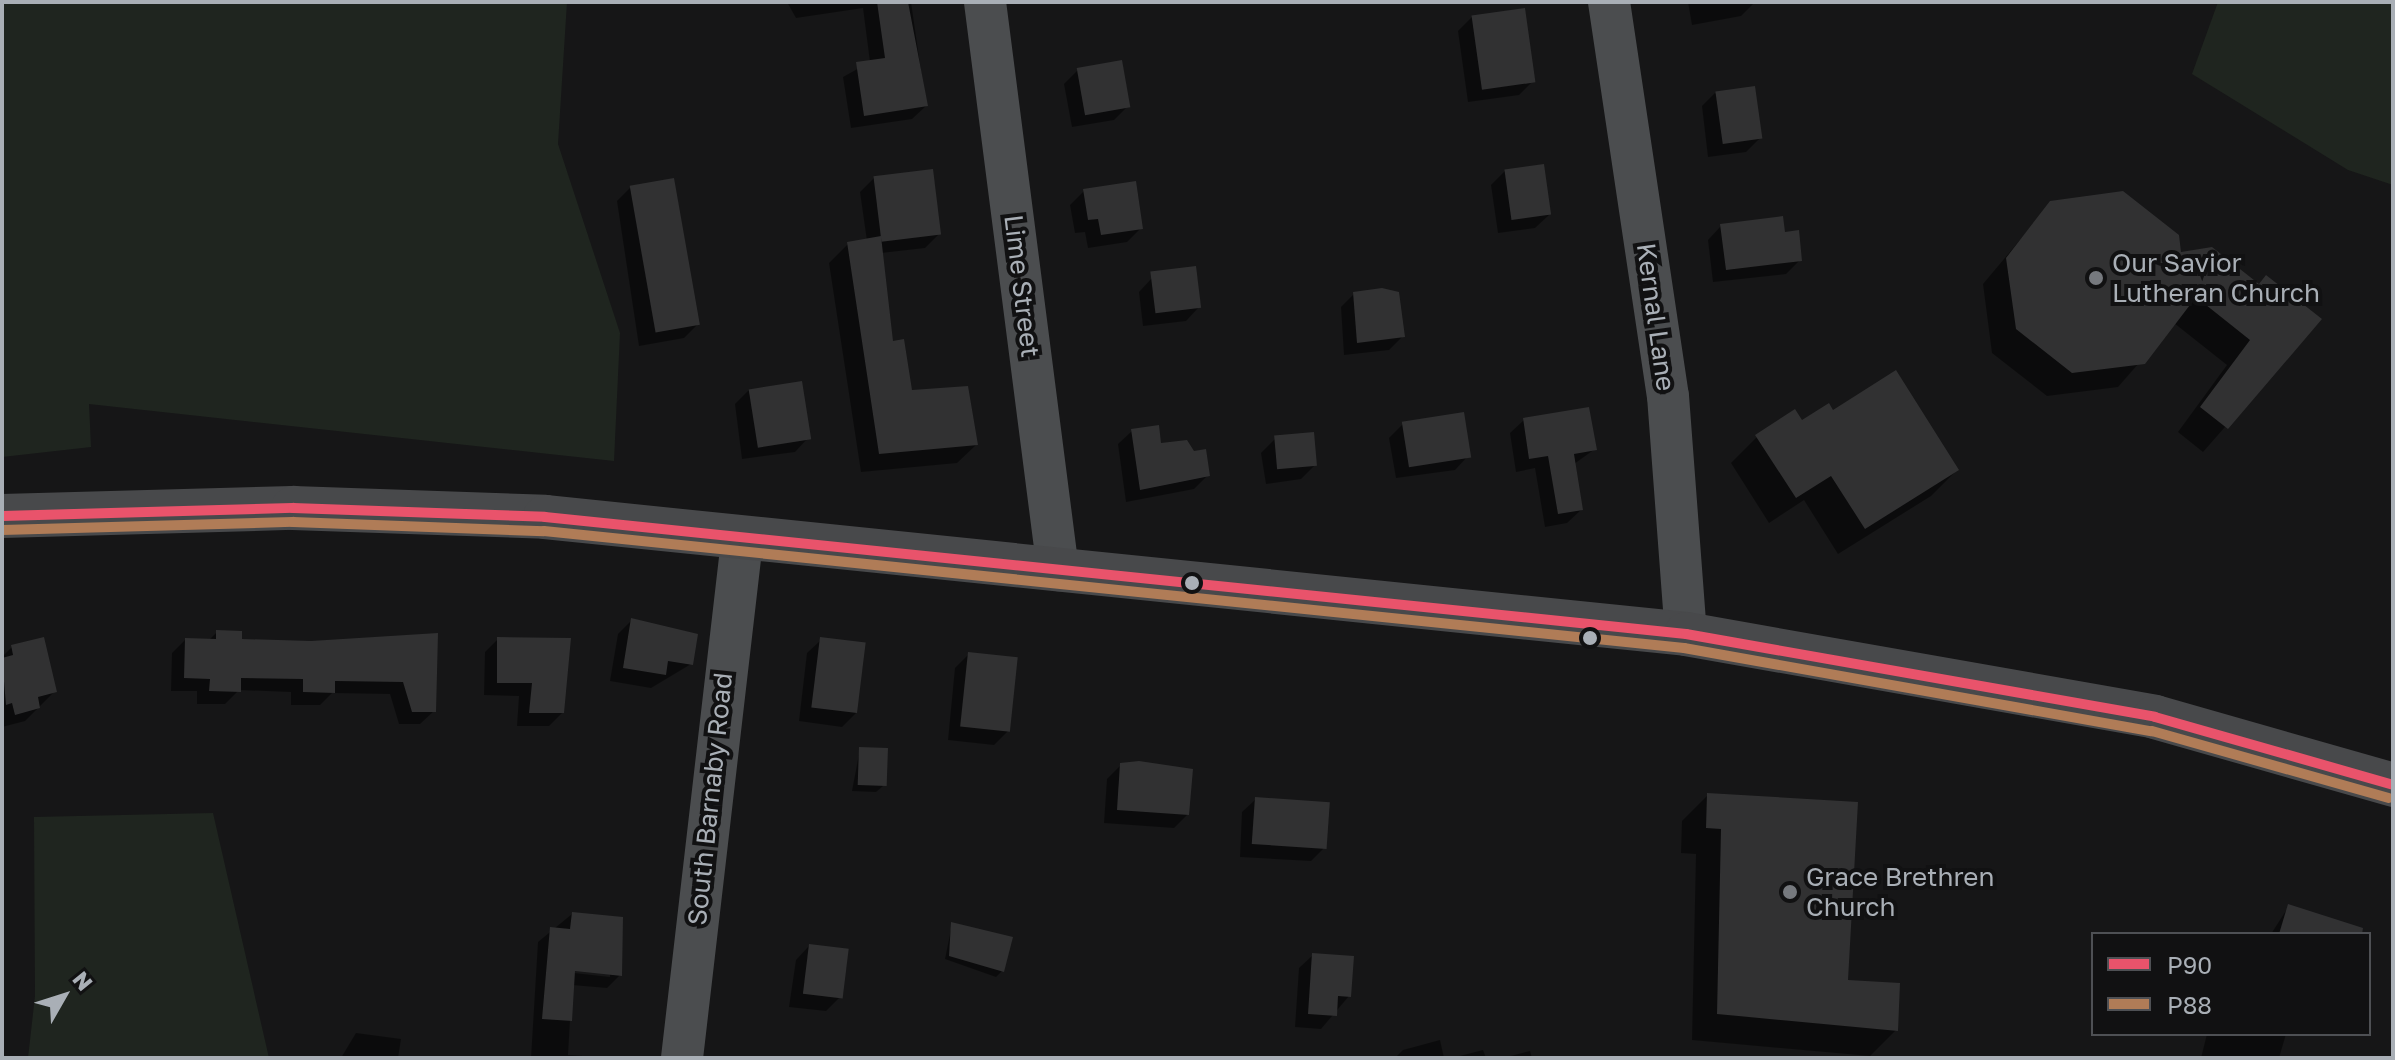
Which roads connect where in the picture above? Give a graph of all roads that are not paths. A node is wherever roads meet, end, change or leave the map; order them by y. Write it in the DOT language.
graph roads {
  1 [pos="985,2"];
  2 [pos="1609,2"];
  3 [pos="2,516"];
  4 [pos="742,541"];
  5 [pos="1058,570"];
  6 [pos="1686,634"];
  7 [pos="2393,785"];
  8 [pos="682,1058"];
  1 -- 5 [label="street, Lime Street"];
  2 -- 6 [label="street, Kernal Lane"];
  3 -- 4 [label="main road"];
  4 -- 5 [label="main road"];
  4 -- 8 [label="street, South Barnaby Road"];
  5 -- 6 [label="main road"];
  6 -- 7 [label="main road"];
}
